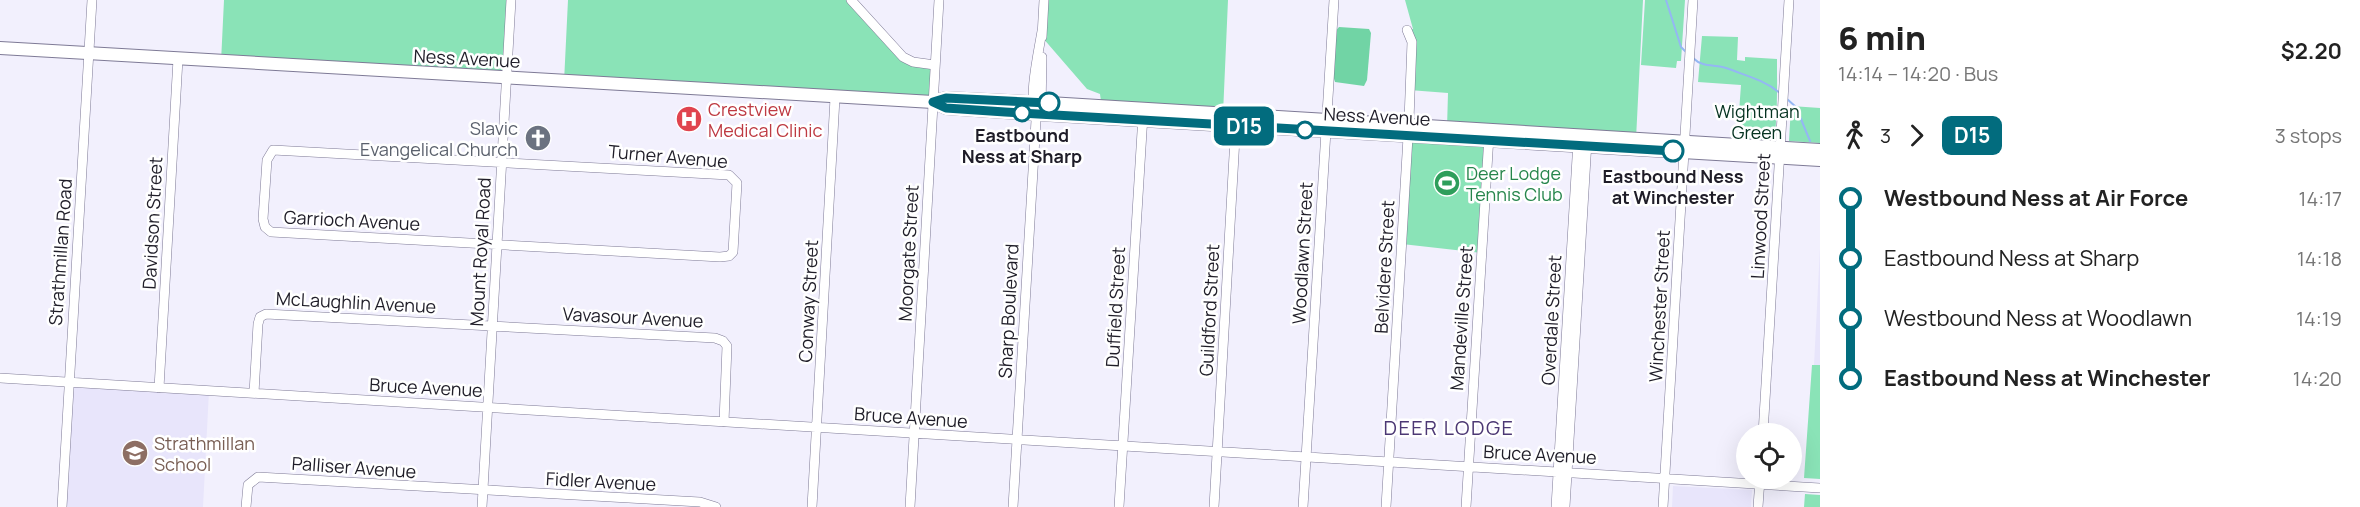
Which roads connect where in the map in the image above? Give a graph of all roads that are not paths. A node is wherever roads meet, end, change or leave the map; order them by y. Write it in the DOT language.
graph roads {
  1 [pos="92,0"];
  2 [pos="511,0"];
  3 [pos="851,0"];
  4 [pos="939,0"];
  5 [pos="1044,0"];
  6 [pos="1334,0"];
  7 [pos="1694,0"];
  8 [pos="1789,0"];
  9 [pos="1407,30"];
  10 [pos="0,48"];
  11 [pos="89,54"];
  12 [pos="178,60"];
  13 [pos="935,65"];
  14 [pos="507,78"];
  15 [pos="836,98"];
  16 [pos="933,102"];
  17 [pos="1037,110"];
  18 [pos="1143,115"];
  19 [pos="1236,120"];
  20 [pos="1326,126"];
  21 [pos="1408,131"];
  22 [pos="1489,136"];
  23 [pos="1583,141"];
  24 [pos="1685,147"];
  25 [pos="1820,150"];
  26 [pos="1780,153"];
  27 [pos="1820,160"];
  28 [pos="502,162"];
  29 [pos="498,244"];
  30 [pos="492,327"];
  31 [pos="0,378"];
  32 [pos="69,382"];
  33 [pos="159,388"];
  34 [pos="254,393"];
  35 [pos="488,407"];
  36 [pos="724,423"];
  37 [pos="1764,423"];
  38 [pos="817,427"];
  39 [pos="914,434"];
  40 [pos="1017,440"];
  41 [pos="1123,446"];
  42 [pos="1217,452"];
  43 [pos="1306,457"];
  44 [pos="1389,462"];
  45 [pos="1468,467"];
  46 [pos="1563,472"];
  47 [pos="1665,478"];
  48 [pos="1736,480"];
  49 [pos="1802,486"];
  50 [pos="1820,488"];
  51 [pos="1759,489"];
  52 [pos="483,491"];
  53 [pos="62,507"];
  54 [pos="246,507"];
  55 [pos="482,507"];
  56 [pos="716,507"];
  57 [pos="812,507"];
  58 [pos="910,507"];
  59 [pos="1013,507"];
  60 [pos="1119,507"];
  61 [pos="1214,507"];
  62 [pos="1303,507"];
  63 [pos="1386,507"];
  64 [pos="1466,507"];
  65 [pos="1556,507"];
  66 [pos="1565,507"];
  67 [pos="1663,507"];
  68 [pos="1758,507"];
  1 -- 11 [label="street, Strathmillan Road"];
  2 -- 14 [label="street, Mount Royal Road"];
  3 -- 13 [label="street"];
  4 -- 13 [label="street, Moorgate Street"];
  5 -- 17 [label="street, Sharp Boulevard"];
  6 -- 20 [label="street, Woodlawn Street"];
  7 -- 24 [label="street, Winchester Street"];
  8 -- 26 [label="street, Linwood Street"];
  9 -- 21 [label="street, Belvidere Street"];
  10 -- 11 [label="main road, Ness Avenue"];
  11 -- 12 [label="main road, Ness Avenue"];
  11 -- 32 [label="street, Strathmillan Road"];
  12 -- 14 [label="main road, Ness Avenue"];
  12 -- 33 [label="street, Davidson Street"];
  13 -- 16 [label="street, Moorgate Street"];
  14 -- 15 [label="main road, Ness Avenue"];
  14 -- 28 [label="street, Mount Royal Road"];
  15 -- 16 [label="main road, Ness Avenue"];
  15 -- 38 [label="street, Conway Street"];
  16 -- 17 [label="main road, Ness Avenue"];
  16 -- 39 [label="street, Moorgate Street"];
  17 -- 18 [label="main road, Ness Avenue"];
  17 -- 40 [label="street, Sharp Boulevard"];
  18 -- 19 [label="main road, Ness Avenue"];
  18 -- 41 [label="street, Duffield Street"];
  19 -- 20 [label="main road, Ness Avenue"];
  19 -- 42 [label="street, Guildford Street"];
  20 -- 21 [label="main road, Ness Avenue"];
  20 -- 43 [label="street, Woodlawn Street"];
  21 -- 22 [label="main road, Ness Avenue"];
  21 -- 44 [label="street, Belvidere Street"];
  22 -- 23 [label="main road, Ness Avenue"];
  22 -- 45 [label="street, Mandeville Street"];
  23 -- 24 [label="main road, Ness Avenue"];
  23 -- 46 [label="street, Overdale Street"];
  24 -- 26 [label="main road, Ness Avenue"];
  24 -- 47 [label="street, Winchester Street"];
  25 -- 26 [label="main road, Ness Avenue"];
  26 -- 27 [label="main road, Ness Avenue"];
  26 -- 37 [label="street, Linwood Street"];
  28 -- 29 [label="street, Mount Royal Road"];
  28 -- 29 [label="street, Turner Avenue"];
  28 -- 29 [label="street, Garrioch Avenue"];
  29 -- 30 [label="street, Mount Royal Road"];
  30 -- 34 [label="street, McLaughlin Avenue"];
  30 -- 35 [label="street, Mount Royal Road"];
  30 -- 36 [label="street, Vavasour Avenue"];
  31 -- 32 [label="street, Bruce Avenue"];
  32 -- 33 [label="street, Bruce Avenue"];
  32 -- 53 [label="street, Strathmillan Road"];
  33 -- 34 [label="street, Bruce Avenue"];
  34 -- 35 [label="street, Bruce Avenue"];
  35 -- 36 [label="street, Bruce Avenue"];
  35 -- 52 [label="street, Mount Royal Road"];
  36 -- 38 [label="street, Bruce Avenue"];
  38 -- 39 [label="street, Bruce Avenue"];
  38 -- 57 [label="street, Conway Street"];
  39 -- 40 [label="street, Bruce Avenue"];
  39 -- 58 [label="street, Moorgate Street"];
  40 -- 41 [label="street, Bruce Avenue"];
  40 -- 59 [label="street, Sharp Boulevard"];
  41 -- 42 [label="street, Bruce Avenue"];
  41 -- 60 [label="street, Duffield Street"];
  42 -- 43 [label="street, Bruce Avenue"];
  42 -- 61 [label="street, Guildford Street"];
  43 -- 44 [label="street, Bruce Avenue"];
  43 -- 62 [label="street, Woodlawn Street"];
  44 -- 45 [label="street, Bruce Avenue"];
  44 -- 63 [label="street, Belvidere Street"];
  45 -- 46 [label="street, Bruce Avenue"];
  45 -- 64 [label="street, Mandeville Street"];
  46 -- 47 [label="street, Bruce Avenue"];
  46 -- 65 [label="street, Overdale Street"];
  46 -- 66 [label="street, Overdale Street"];
  47 -- 48 [label="street, Bruce Avenue"];
  47 -- 67 [label="street, Winchester Street"];
  49 -- 50 [label="street, Bruce Avenue"];
  51 -- 68 [label="street"];
  52 -- 54 [label="street, Palliser Avenue"];
  52 -- 55 [label="street, Mount Royal Road"];
  52 -- 56 [label="street, Fidler Avenue"];
}
